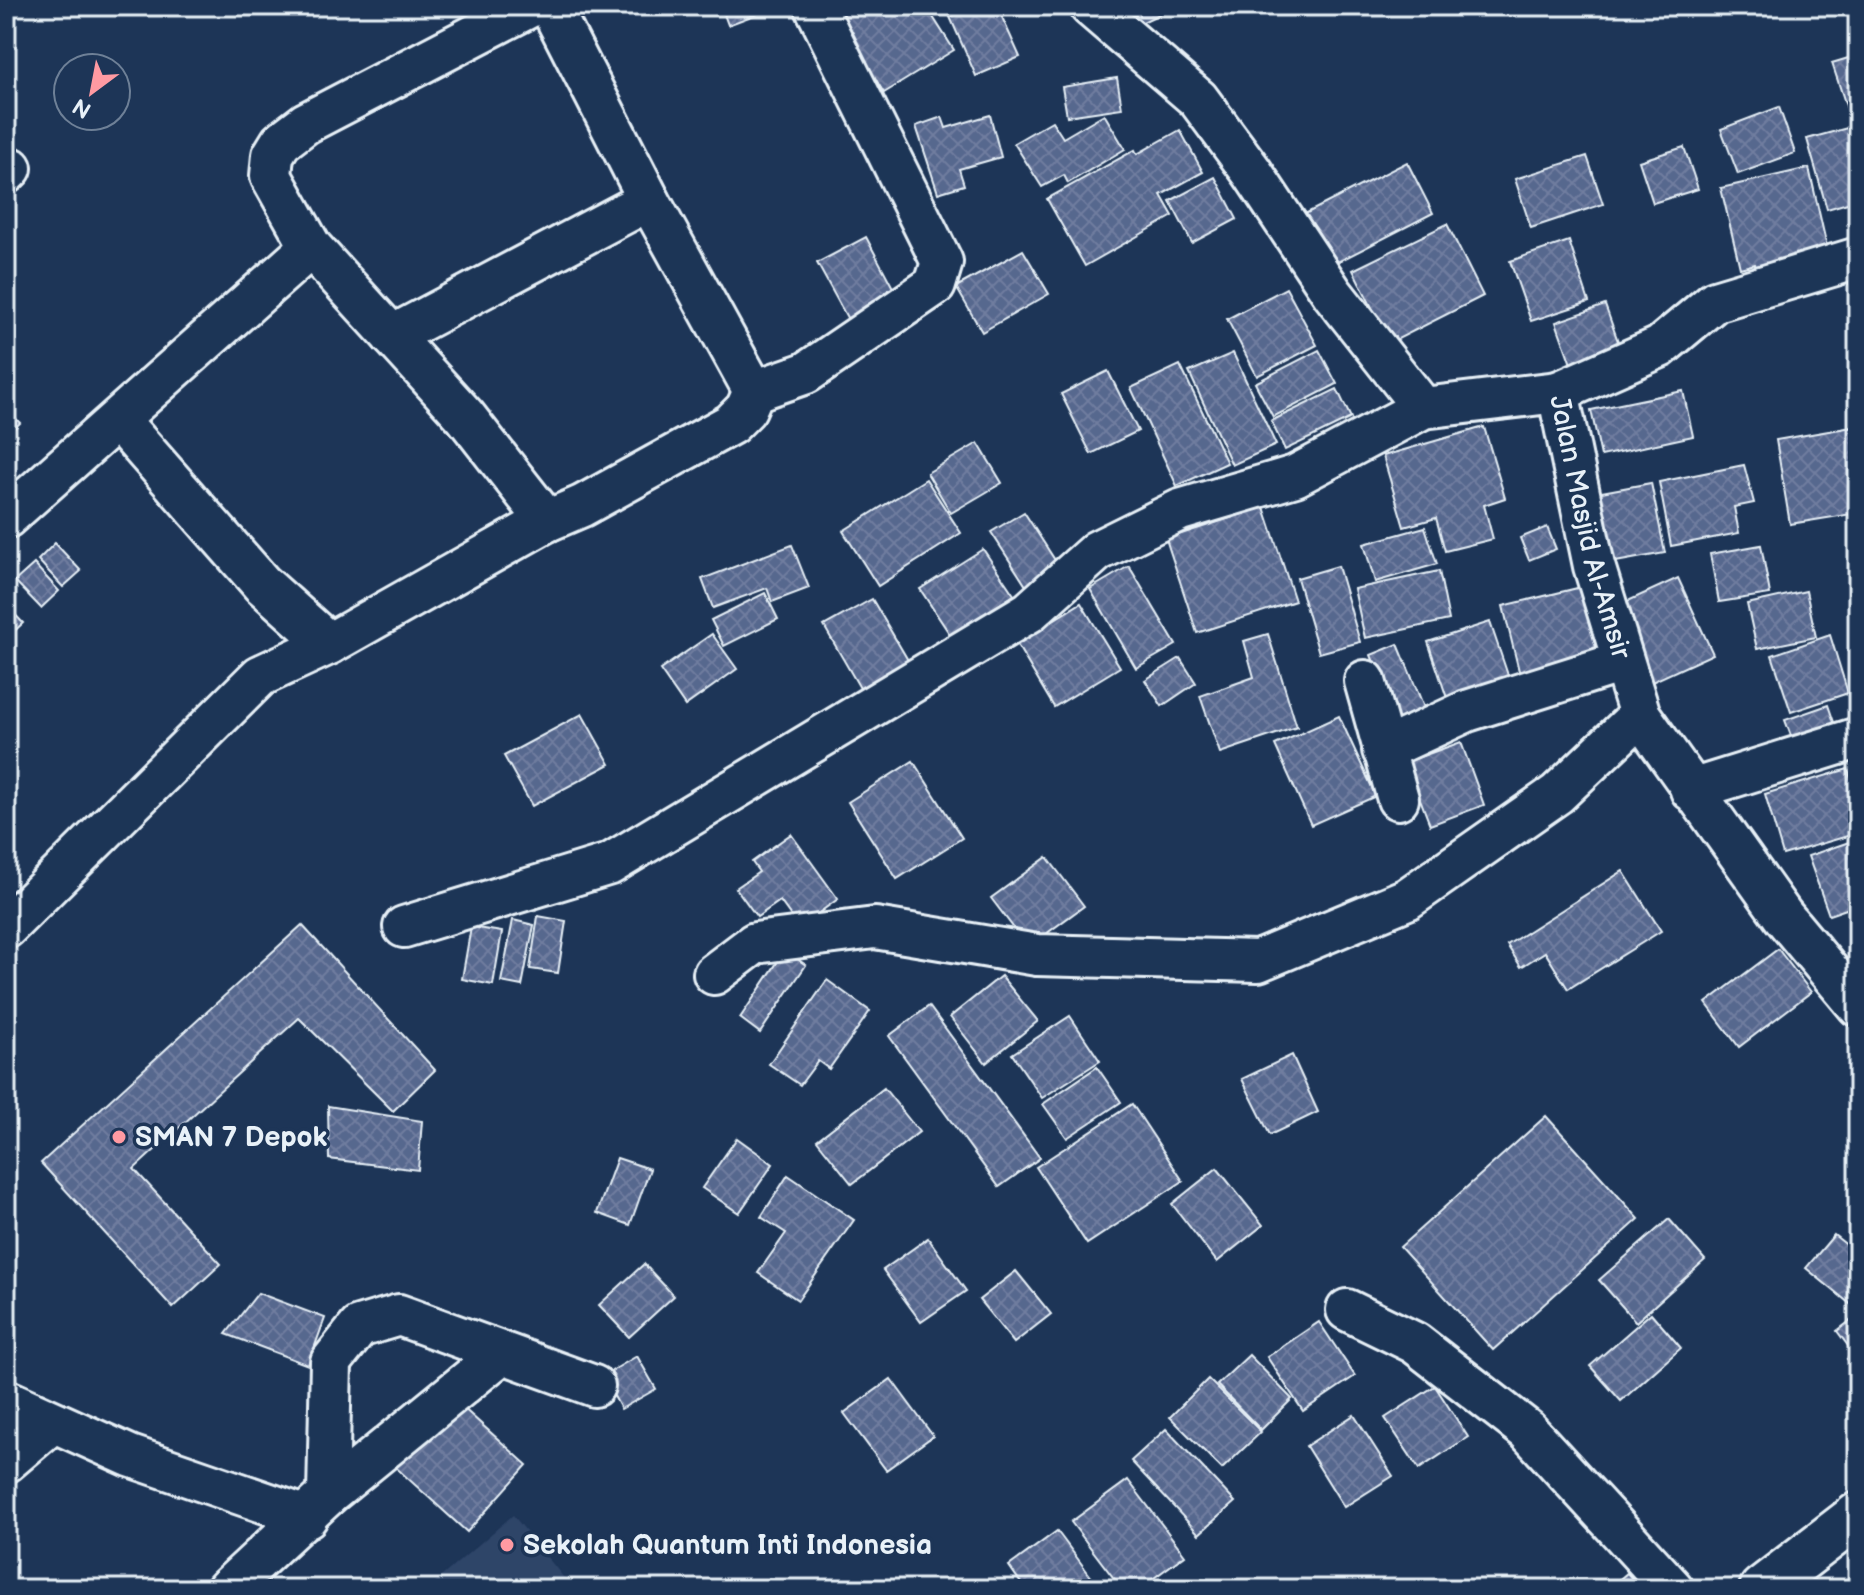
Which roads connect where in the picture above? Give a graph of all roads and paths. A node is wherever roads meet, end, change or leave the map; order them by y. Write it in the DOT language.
graph roads {
  1 [pos="531,6"];
  2 [pos="550,6"];
  3 [pos="815,6"];
  4 [pos="1090,6"];
  5 [pos="649,200"];
  6 [pos="311,247"];
  7 [pos="1858,258"];
  8 [pos="392,336"];
  9 [pos="754,391"];
  10 [pos="1558,392"];
  11 [pos="1423,408"];
  12 [pos="119,421"];
  13 [pos="6,518"];
  14 [pos="547,521"];
  15 [pos="329,644"];
  16 [pos="1622,662"];
  17 [pos="1365,681"];
  18 [pos="1640,715"];
  19 [pos="1858,738"];
  20 [pos="1383,750"];
  21 [pos="1691,790"];
  22 [pos="1398,799"];
  23 [pos="404,927"];
  24 [pos="6,928"];
  25 [pos="714,974"];
  26 [pos="1858,1006"];
  27 [pos="1347,1310"];
  28 [pos="502,1353"];
  29 [pos="594,1386"];
  30 [pos="7,1402"];
  31 [pos="53,1422"];
  32 [pos="6,1462"];
  33 [pos="317,1506"];
  34 [pos="1858,1515"];
  35 [pos="227,1589"];
  36 [pos="1673,1589"];
  37 [pos="1762,1589"];
  1 -- 6 [label="street"];
  2 -- 5 [label="street"];
  3 -- 9 [label="street"];
  4 -- 11 [label="street"];
  5 -- 8 [label="street"];
  5 -- 9 [label="street"];
  6 -- 8 [label="street"];
  6 -- 12 [label="street"];
  7 -- 10 [label="street"];
  8 -- 14 [label="street"];
  9 -- 14 [label="street"];
  10 -- 11 [label="street, Jalan Masjid Al-Amsir"];
  10 -- 16 [label="street, Jalan Masjid Al-Amsir"];
  11 -- 23 [label="street"];
  12 -- 13 [label="street"];
  12 -- 15 [label="street"];
  14 -- 15 [label="street"];
  15 -- 24 [label="street"];
  16 -- 18 [label="street, Jalan Masjid Al-Amsir"];
  16 -- 20 [label="street"];
  17 -- 20 [label="street"];
  18 -- 21 [label="street, Jalan Masjid Al-Amsir"];
  18 -- 25 [label="street"];
  19 -- 21 [label="street"];
  20 -- 22 [label="street"];
  21 -- 26 [label="street, Jalan Masjid Al-Amsir"];
  27 -- 36 [label="street"];
  28 -- 29 [label="street"];
  28 -- 33 [label="street"];
  28 -- 33 [label="street"];
  30 -- 31 [label="street"];
  31 -- 32 [label="street"];
  31 -- 33 [label="street"];
  33 -- 35 [label="street"];
  34 -- 37 [label="main road"];
}
